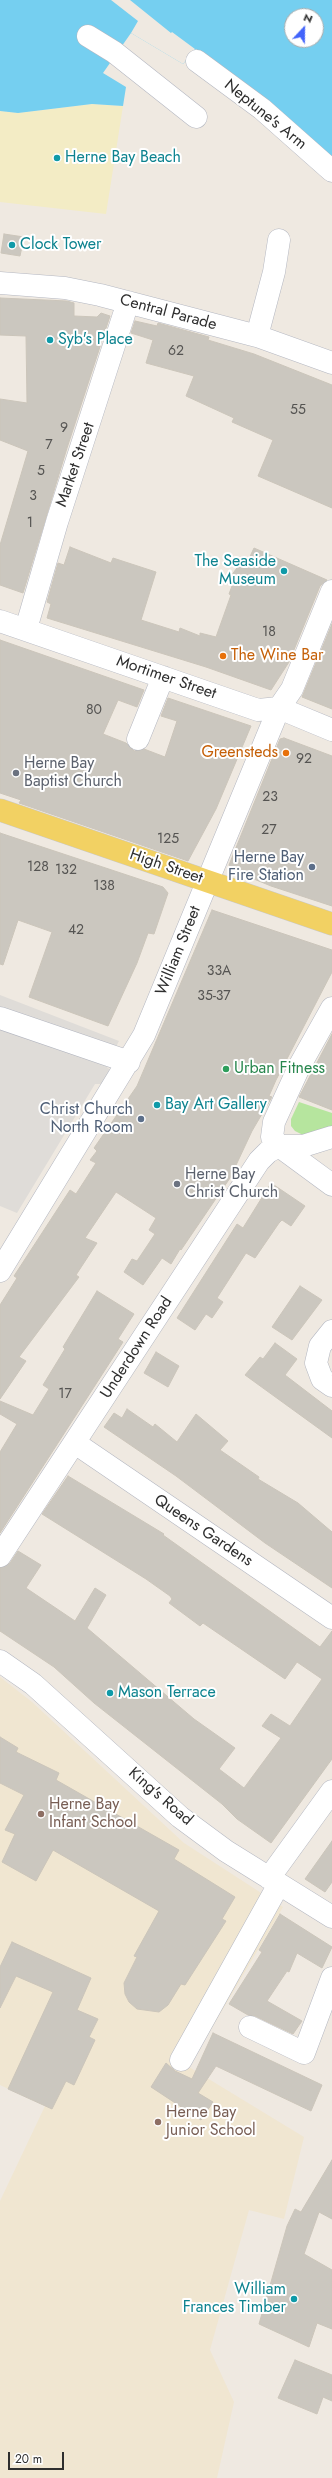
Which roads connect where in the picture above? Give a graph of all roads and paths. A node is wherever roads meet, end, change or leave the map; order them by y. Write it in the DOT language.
graph roads {
  1 [pos="88,36"];
  2 [pos="197,60"];
  3 [pos="196,117"];
  4 [pos="332,171"];
  5 [pos="279,240"];
  6 [pos="0,283"];
  7 [pos="128,302"];
  8 [pos="257,336"];
  9 [pos="332,363"];
  10 [pos="332,591"];
  11 [pos="0,621"];
  12 [pos="26,629"];
  13 [pos="163,677"];
  14 [pos="279,708"];
  15 [pos="332,730"];
  16 [pos="138,739"];
  17 [pos="0,810"];
  18 [pos="208,881"];
  19 [pos="332,924"];
  20 [pos="332,1008"];
  21 [pos="0,1018"];
  22 [pos="129,1062"];
  23 [pos="332,1137"];
  24 [pos="279,1146"];
  25 [pos="332,1185"];
  26 [pos="0,1271"];
  27 [pos="332,1331"];
  28 [pos="332,1386"];
  29 [pos="75,1443"];
  30 [pos="0,1556"];
  31 [pos="332,1618"];
  32 [pos="0,1661"];
  33 [pos="332,1791"];
  34 [pos="274,1881"];
  35 [pos="332,1916"];
  36 [pos="332,1978"];
  37 [pos="250,2027"];
  38 [pos="181,2060"];
  1 -- 3 [label="street"];
  2 -- 4 [label="street, Neptune's Arm"];
  5 -- 8 [label="street"];
  6 -- 7 [label="street, Central Parade"];
  7 -- 8 [label="street, Central Parade"];
  7 -- 12 [label="street, Market Street"];
  8 -- 9 [label="street, Central Parade"];
  10 -- 14 [label="street, William Street"];
  11 -- 12 [label="street, Mortimer Street"];
  12 -- 13 [label="street, Mortimer Street"];
  13 -- 14 [label="street, Mortimer Street"];
  13 -- 16 [label="street"];
  14 -- 15 [label="street, Mortimer Street"];
  14 -- 18 [label="street, William Street"];
  17 -- 18 [label="main road, High Street"];
  18 -- 19 [label="main road, High Street"];
  18 -- 22 [label="street, William Street"];
  20 -- 24 [label="street"];
  21 -- 22 [label="street"];
  22 -- 26 [label="street, William Street"];
  23 -- 24 [label="street"];
  24 -- 25 [label="street"];
  24 -- 29 [label="street, Underdown Road"];
  27 -- 28 [label="street"];
  29 -- 30 [label="street, Underdown Road"];
  29 -- 31 [label="street, Queens Gardens"];
  32 -- 34 [label="street, King's Road"];
  33 -- 34 [label="street"];
  34 -- 35 [label="street, King's Road"];
  34 -- 38 [label="street"];
  36 -- 37 [label="street"];
}
